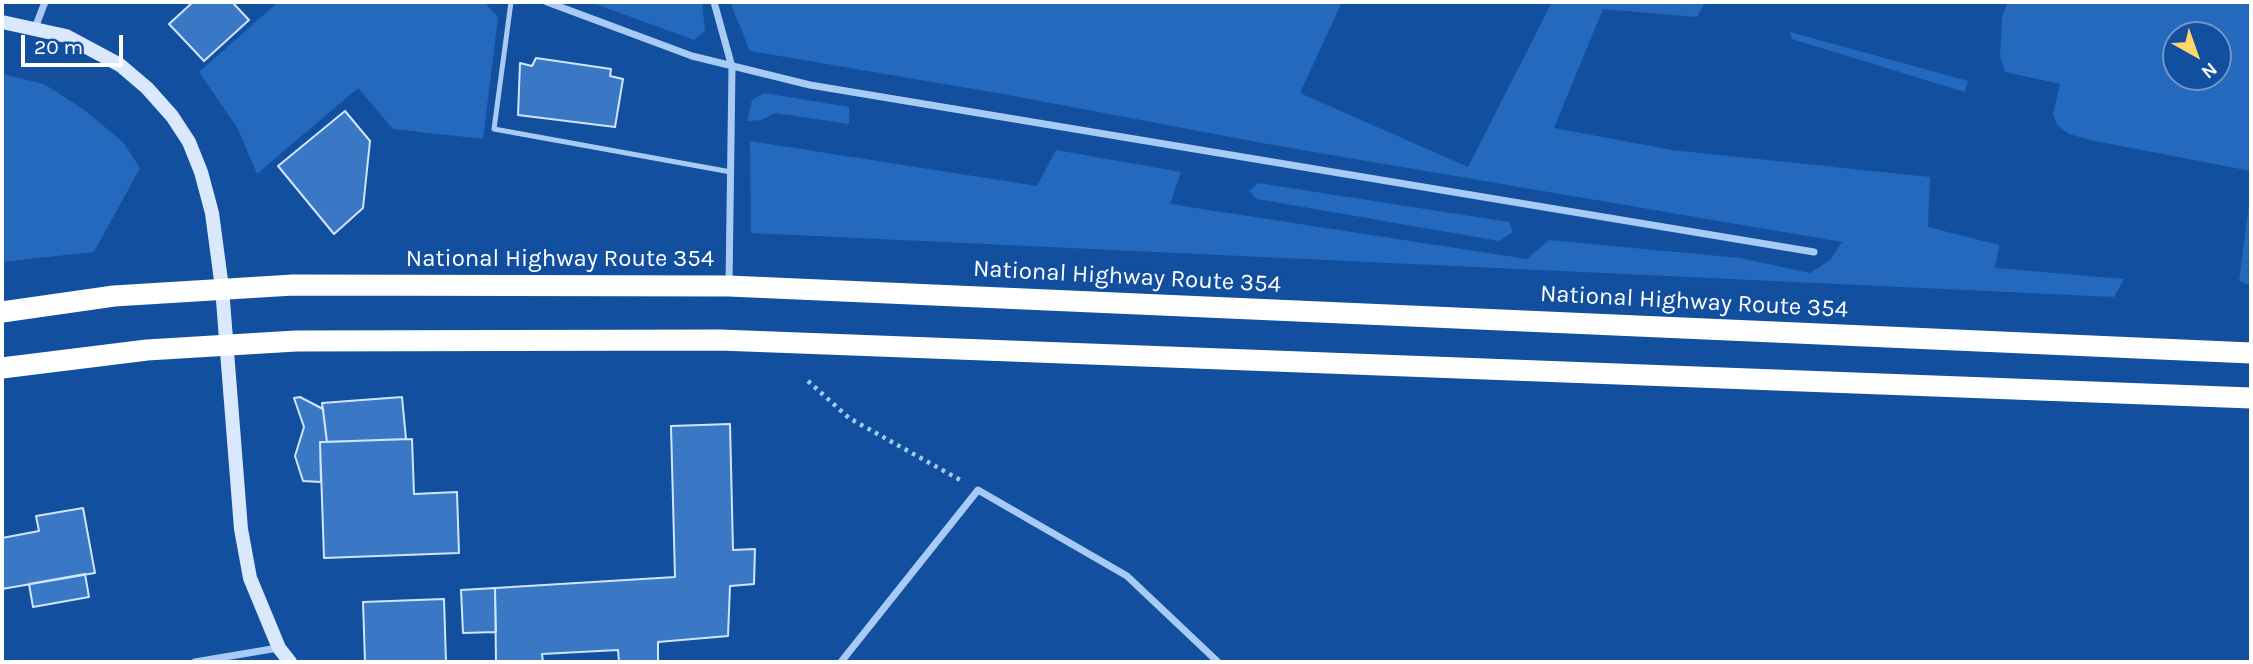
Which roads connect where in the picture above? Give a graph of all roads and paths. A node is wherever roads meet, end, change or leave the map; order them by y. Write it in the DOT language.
graph roads {
  1 [pos="45,2"];
  2 [pos="511,2"];
  3 [pos="547,2"];
  4 [pos="714,2"];
  5 [pos="2,22"];
  6 [pos="35,28"];
  7 [pos="732,68"];
  8 [pos="731,172"];
  9 [pos="1814,252"];
  10 [pos="729,286"];
  11 [pos="222,288"];
  12 [pos="2,312"];
  13 [pos="228,345"];
  14 [pos="2251,353"];
  15 [pos="2,368"];
  16 [pos="808,381"];
  17 [pos="2251,398"];
  18 [pos="978,490"];
  19 [pos="279,648"];
  20 [pos="195,662"];
  21 [pos="290,662"];
  22 [pos="842,662"];
  23 [pos="1219,662"];
  1 -- 6 [label="street"];
  2 -- 8 [label="lane"];
  3 -- 7 [label="street"];
  4 -- 7 [label="street"];
  5 -- 6 [label="street"];
  6 -- 11 [label="street"];
  7 -- 8 [label="street"];
  7 -- 9 [label="street"];
  8 -- 10 [label="street"];
  10 -- 11 [label="highway, National Highway Route 354"];
  10 -- 14 [label="highway, National Highway Route 354"];
  11 -- 12 [label="highway, National Highway Route 354"];
  11 -- 13 [label="street"];
  13 -- 15 [label="highway"];
  13 -- 17 [label="highway"];
  13 -- 19 [label="street"];
  16 -- 18 [label="path"];
  18 -- 22 [label="street"];
  18 -- 23 [label="street"];
  19 -- 20 [label="street"];
  19 -- 21 [label="street"];
}
